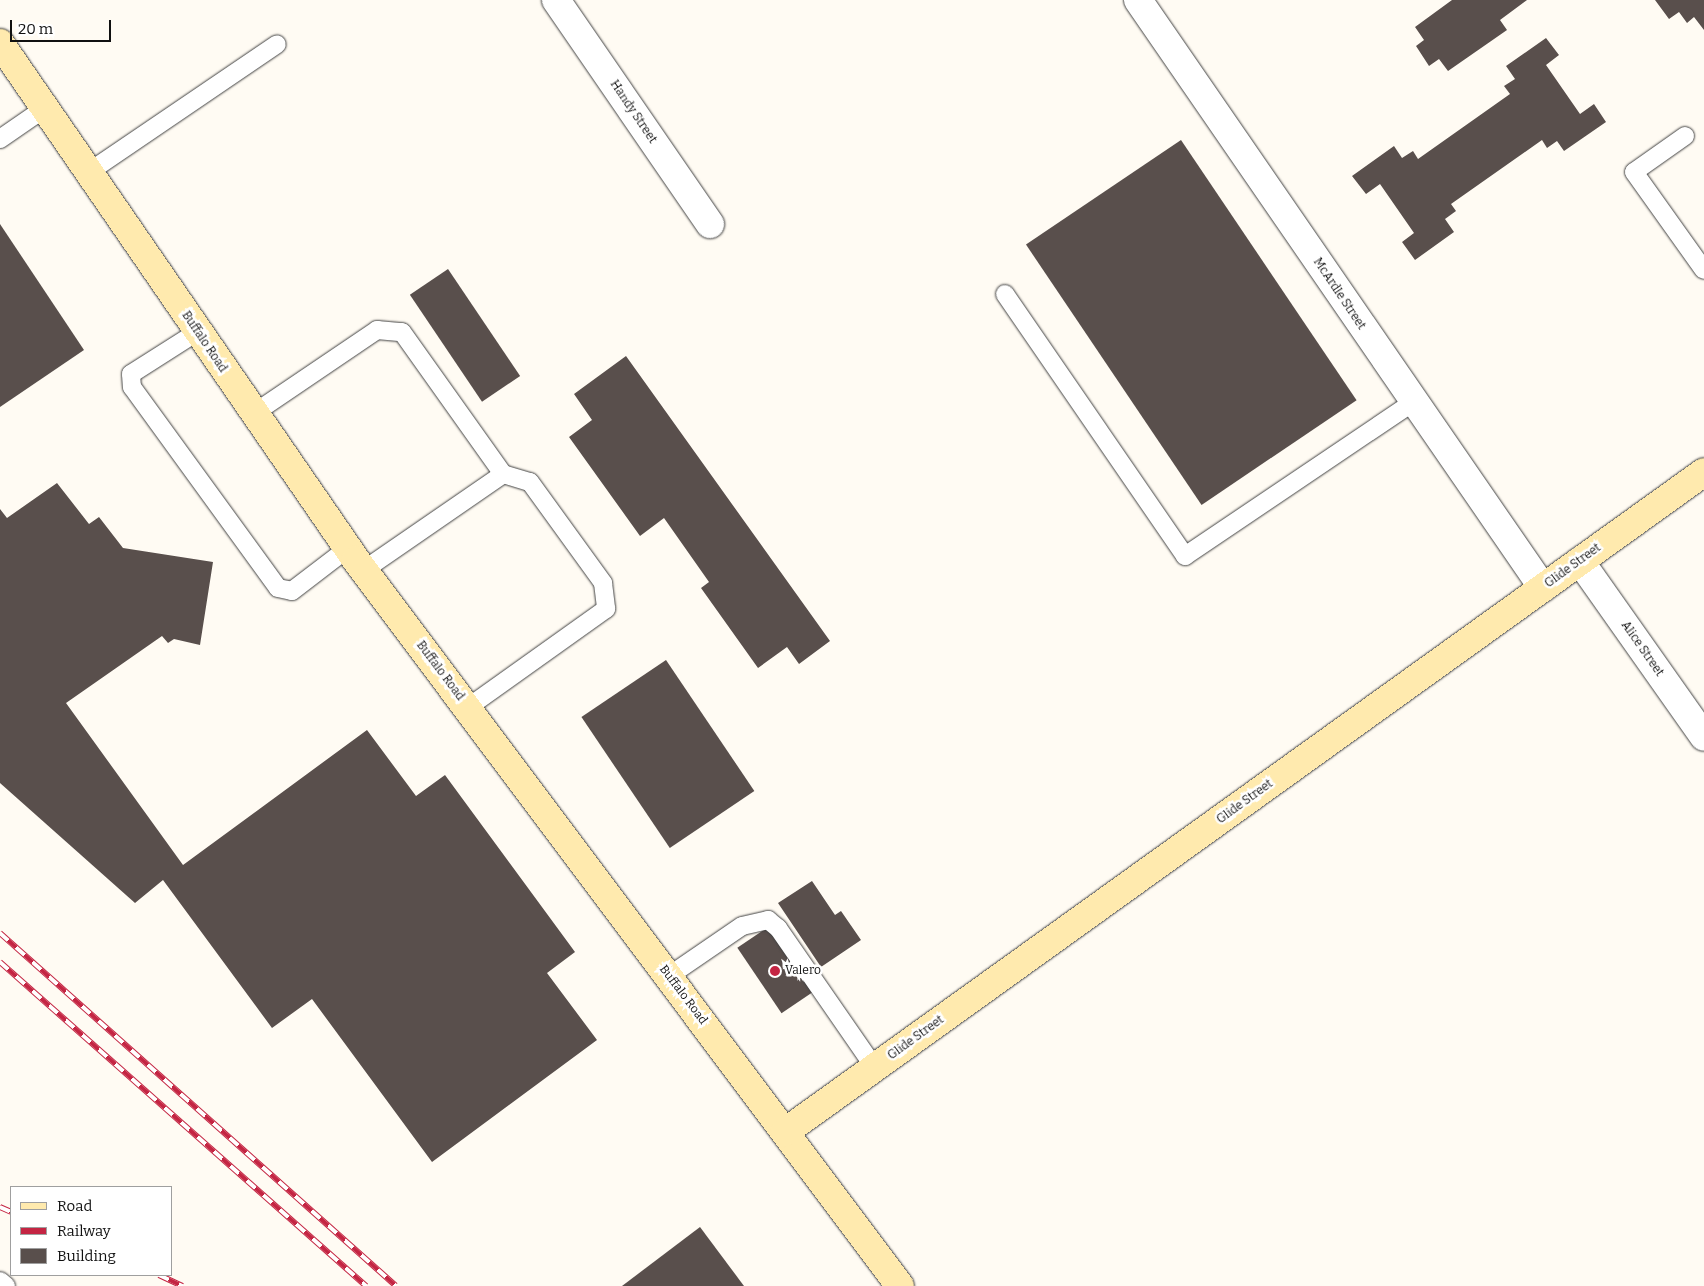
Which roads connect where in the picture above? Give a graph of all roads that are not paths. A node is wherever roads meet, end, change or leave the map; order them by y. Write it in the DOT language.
graph roads {
  1 [pos="556,0"];
  2 [pos="1138,0"];
  3 [pos="0,43"];
  4 [pos="277,44"];
  5 [pos="45,108"];
  6 [pos="1685,136"];
  7 [pos="0,139"];
  8 [pos="89,172"];
  9 [pos="710,224"];
  10 [pos="1704,270"];
  11 [pos="1005,294"];
  12 [pos="197,332"];
  13 [pos="1413,402"];
  14 [pos="253,414"];
  15 [pos="1704,472"];
  16 [pos="502,474"];
  17 [pos="348,548"];
  18 [pos="1580,561"];
  19 [pos="364,570"];
  20 [pos="1543,588"];
  21 [pos="467,708"];
  22 [pos="1704,737"];
  23 [pos="669,976"];
  24 [pos="875,1068"];
  25 [pos="785,1132"];
  26 [pos="0,1281"];
  27 [pos="6,1286"];
  28 [pos="900,1286"];
  1 -- 9 [label="street, Handy Street"];
  2 -- 13 [label="street, McArdle Street"];
  3 -- 5 [label="main road, Buffalo Road"];
  4 -- 8 [label="lane"];
  5 -- 7 [label="lane"];
  5 -- 8 [label="main road, Buffalo Road"];
  6 -- 10 [label="lane"];
  8 -- 12 [label="main road, Buffalo Road"];
  11 -- 13 [label="lane"];
  12 -- 14 [label="main road, Buffalo Road"];
  12 -- 17 [label="lane"];
  13 -- 20 [label="street, McArdle Street"];
  14 -- 16 [label="lane"];
  14 -- 17 [label="main road, Buffalo Road"];
  15 -- 18 [label="main road, Glide Street"];
  16 -- 19 [label="lane"];
  16 -- 21 [label="lane"];
  17 -- 19 [label="main road, Buffalo Road"];
  18 -- 20 [label="main road, Glide Street"];
  18 -- 22 [label="street, Alice Street"];
  19 -- 21 [label="main road, Buffalo Road"];
  20 -- 24 [label="main road, Glide Street"];
  21 -- 23 [label="main road, Buffalo Road"];
  23 -- 24 [label="lane"];
  23 -- 25 [label="main road, Buffalo Road"];
  24 -- 25 [label="main road, Glide Street"];
  25 -- 28 [label="main road, Buffalo Road"];
  26 -- 27 [label="lane"];
}
